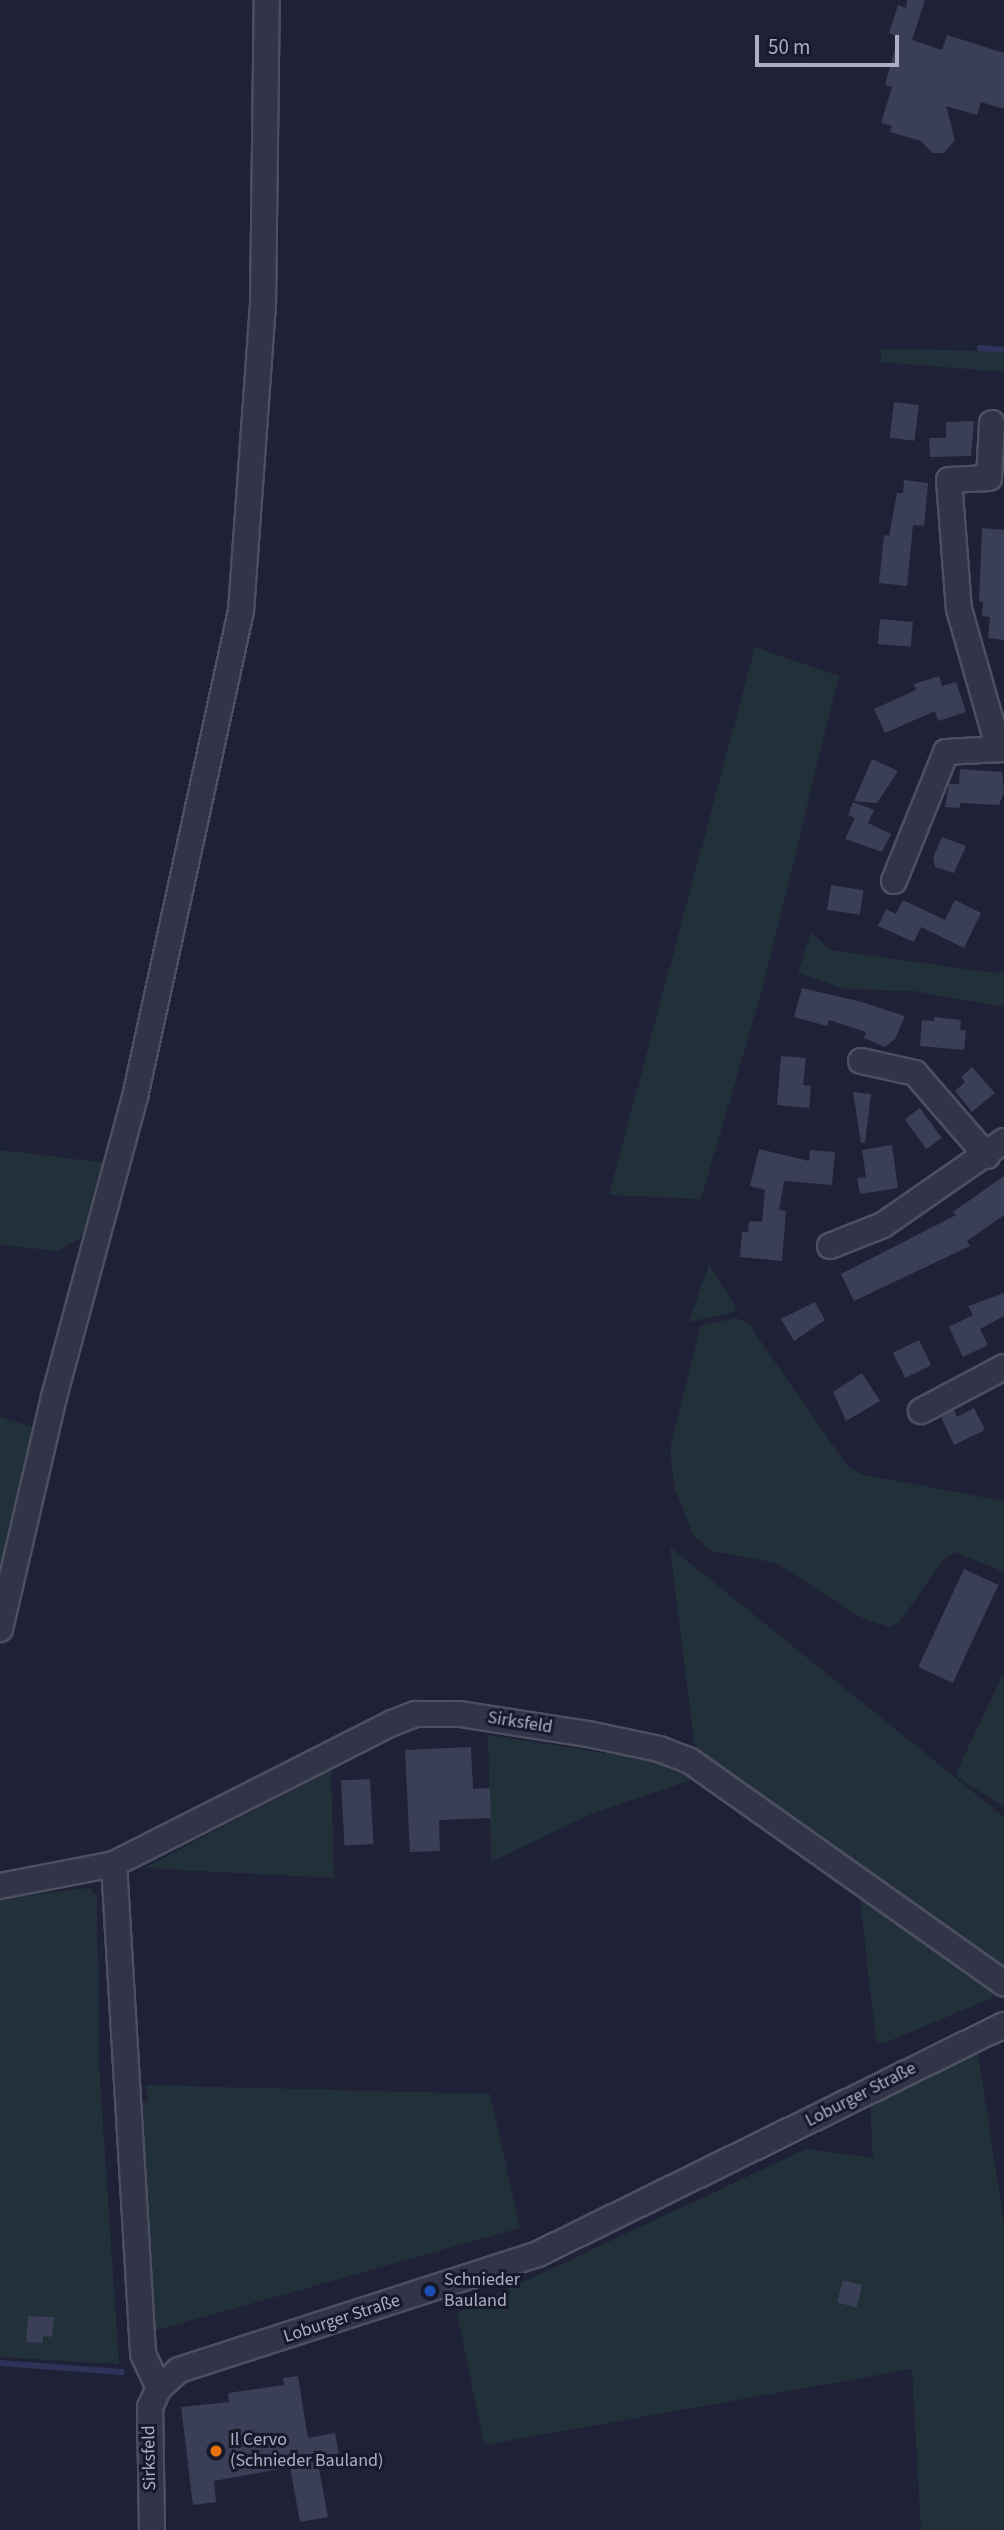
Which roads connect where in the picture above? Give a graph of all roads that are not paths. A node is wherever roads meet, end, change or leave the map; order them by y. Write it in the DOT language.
graph roads {
  1 [pos="267,0"];
  2 [pos="992,423"];
  3 [pos="1001,749"];
  4 [pos="894,881"];
  5 [pos="861,1060"];
  6 [pos="995,1149"];
  7 [pos="830,1246"];
  8 [pos="1004,1367"];
  9 [pos="921,1411"];
  10 [pos="0,1629"];
  11 [pos="114,1864"];
  12 [pos="0,1886"];
  13 [pos="1004,1983"];
  14 [pos="1004,2025"];
  15 [pos="159,2388"];
  16 [pos="152,2530"];
  1 -- 10 [label="street"];
  2 -- 3 [label="street"];
  3 -- 4 [label="street"];
  5 -- 6 [label="street"];
  6 -- 7 [label="street"];
  8 -- 9 [label="street"];
  11 -- 12 [label="street, Sirksfeld"];
  11 -- 13 [label="street, Sirksfeld"];
  11 -- 15 [label="street"];
  14 -- 15 [label="street, Loburger Straße"];
  15 -- 16 [label="street, Sirksfeld"];
}
